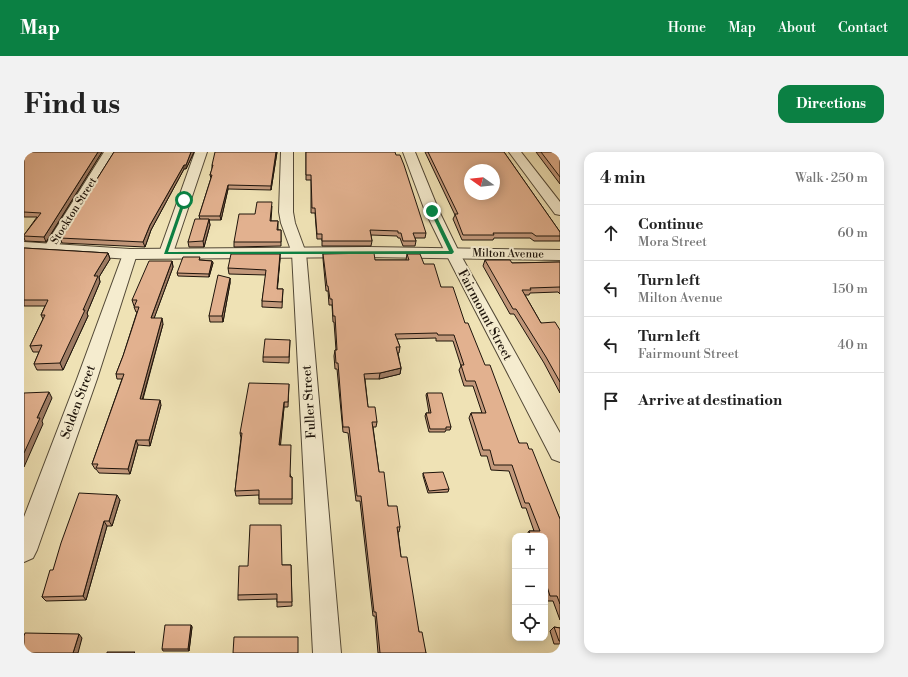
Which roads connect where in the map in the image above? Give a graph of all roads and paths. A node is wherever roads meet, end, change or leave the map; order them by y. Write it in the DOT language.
graph roads {
  1 [pos="110,152"];
  2 [pos="201,152"];
  3 [pos="287,152"];
  4 [pos="409,152"];
  5 [pos="514,152"];
  6 [pos="560,211"];
  7 [pos="24,247"];
  8 [pos="50,249"];
  9 [pos="452,252"];
  10 [pos="166,253"];
  11 [pos="299,253"];
  12 [pos="130,254"];
  13 [pos="560,255"];
  14 [pos="560,453"];
  15 [pos="24,550"];
  16 [pos="327,653"];
  1 -- 8 [label="street, Stockton Street"];
  2 -- 10 [label="street"];
  3 -- 11 [label="street, Fuller Street"];
  4 -- 9 [label="street, Fairmount Street"];
  5 -- 6 [label="street"];
  7 -- 8 [label="street, Milton Avenue"];
  8 -- 12 [label="street, Milton Avenue"];
  9 -- 11 [label="street, Milton Avenue"];
  9 -- 13 [label="street, Milton Avenue"];
  9 -- 14 [label="street, Fairmount Street"];
  10 -- 11 [label="street, Milton Avenue"];
  10 -- 12 [label="street, Milton Avenue"];
  11 -- 16 [label="street, Fuller Street"];
  12 -- 15 [label="street, Selden Street"];
}
